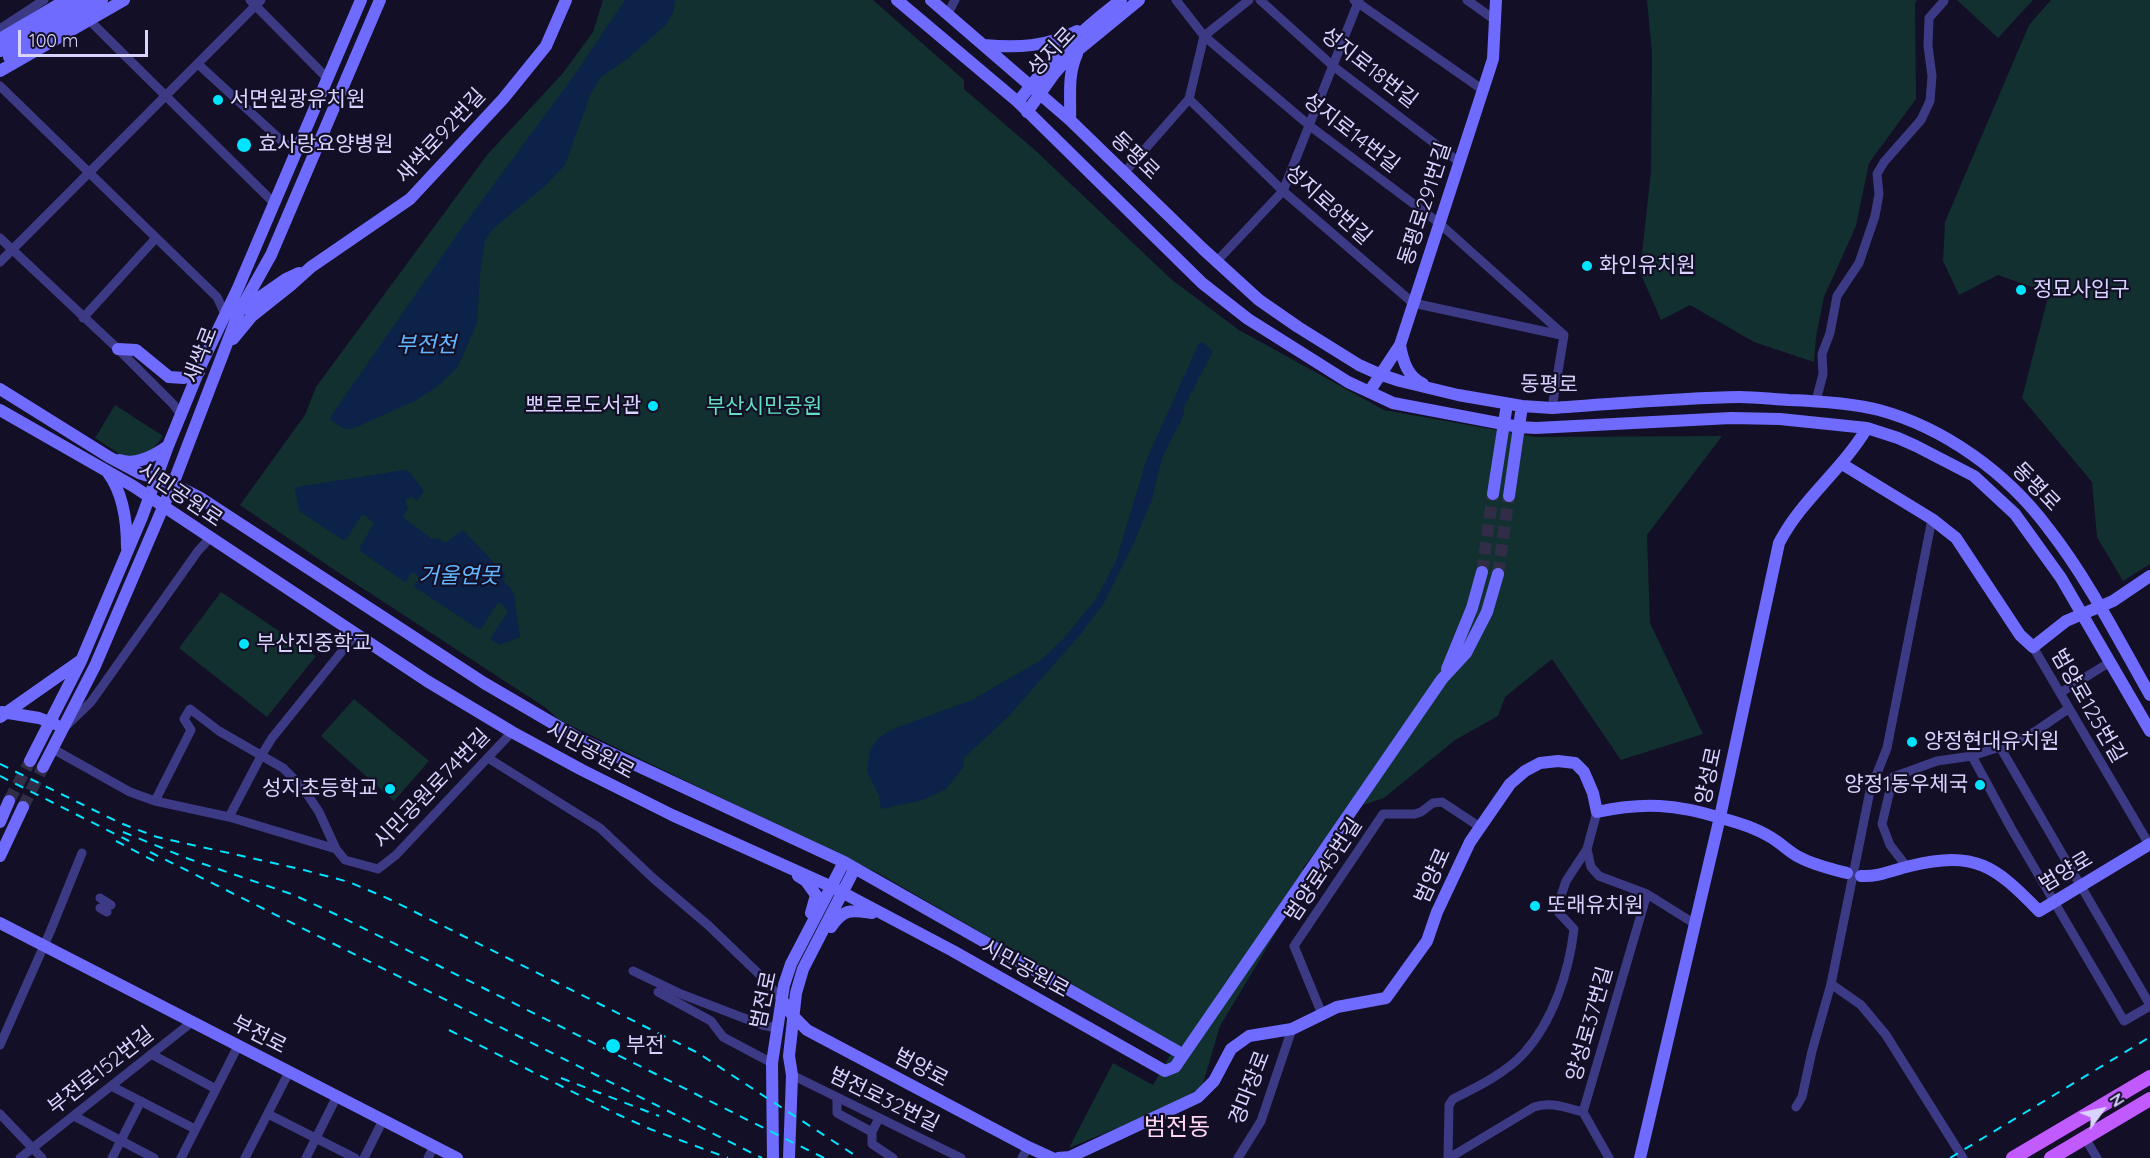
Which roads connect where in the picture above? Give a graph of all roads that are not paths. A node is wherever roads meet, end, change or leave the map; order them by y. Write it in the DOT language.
graph roads {
  1 [pos="44,0"];
  2 [pos="66,0"];
  3 [pos="84,0"];
  4 [pos="102,0"];
  5 [pos="124,0"];
  6 [pos="361,0"];
  7 [pos="380,0"];
  8 [pos="897,0"];
  9 [pos="904,0"];
  10 [pos="925,0"];
  11 [pos="931,0"];
  12 [pos="955,0"];
  13 [pos="1121,0"];
  14 [pos="1138,0"];
  15 [pos="1176,0"];
  16 [pos="1249,0"];
  17 [pos="1260,0"];
  18 [pos="1467,0"];
  19 [pos="1496,0"];
  20 [pos="563,1"];
  21 [pos="1357,1"];
  22 [pos="1944,1"];
  23 [pos="256,2"];
  24 [pos="947,15"];
  25 [pos="89,20"];
  26 [pos="1495,20"];
  27 [pos="1086,27"];
  28 [pos="0,29"];
  29 [pos="1204,36"];
  30 [pos="944,38"];
  31 [pos="0,39"];
  32 [pos="984,45"];
  33 [pos="1078,50"];
  34 [pos="0,61"];
  35 [pos="198,64"];
  36 [pos="1333,66"];
  37 [pos="327,78"];
  38 [pos="0,86"];
  39 [pos="1036,89"];
  40 [pos="1483,90"];
  41 [pos="166,96"];
  42 [pos="1189,99"];
  43 [pos="1022,107"];
  44 [pos="1070,120"];
  45 [pos="1310,126"];
  46 [pos="297,149"];
  47 [pos="1459,162"];
  48 [pos="1124,173"];
  49 [pos="89,174"];
  50 [pos="1283,191"];
  51 [pos="274,203"];
  52 [pos="1439,223"];
  53 [pos="0,238"];
  54 [pos="155,238"];
  55 [pos="13,250"];
  56 [pos="271,255"];
  57 [pos="1217,261"];
  58 [pos="0,262"];
  59 [pos="310,267"];
  60 [pos="286,279"];
  61 [pos="1413,303"];
  62 [pos="239,312"];
  63 [pos="225,314"];
  64 [pos="82,318"];
  65 [pos="1564,335"];
  66 [pos="1400,345"];
  67 [pos="118,349"];
  68 [pos="217,368"];
  69 [pos="199,372"];
  70 [pos="1379,375"];
  71 [pos="0,389"];
  72 [pos="1428,389"];
  73 [pos="1369,392"];
  74 [pos="1816,401"];
  75 [pos="1507,404"];
  76 [pos="1522,406"];
  77 [pos="1552,408"];
  78 [pos="0,410"];
  79 [pos="182,416"];
  80 [pos="1503,425"];
  81 [pos="1519,428"];
  82 [pos="1867,428"];
  83 [pos="168,446"];
  84 [pos="109,457"];
  85 [pos="1842,464"];
  86 [pos="105,470"];
  87 [pos="155,478"];
  88 [pos="173,484"];
  89 [pos="1493,494"];
  90 [pos="1509,496"];
  91 [pos="149,499"];
  92 [pos="163,508"];
  93 [pos="1932,519"];
  94 [pos="209,538"];
  95 [pos="127,552"];
  96 [pos="1482,572"];
  97 [pos="1498,574"];
  98 [pos="2150,576"];
  99 [pos="2099,607"];
  100 [pos="2082,612"];
  101 [pos="356,634"];
  102 [pos="2033,646"];
  103 [pos="81,661"];
  104 [pos="2110,662"];
  105 [pos="1442,680"];
  106 [pos="2060,693"];
  107 [pos="2150,695"];
  108 [pos="2068,709"];
  109 [pos="2,714"];
  110 [pos="50,722"];
  111 [pos="64,728"];
  112 [pos="2150,731"];
  113 [pos="512,732"];
  114 [pos="2000,747"];
  115 [pos="53,749"];
  116 [pos="261,756"];
  117 [pos="1972,756"];
  118 [pos="488,758"];
  119 [pos="30,761"];
  120 [pos="43,767"];
  121 [pos="1878,773"];
  122 [pos="1893,777"];
  123 [pos="9,801"];
  124 [pos="155,801"];
  125 [pos="23,807"];
  126 [pos="1597,812"];
  127 [pos="229,817"];
  128 [pos="1720,817"];
  129 [pos="0,822"];
  130 [pos="1480,827"];
  131 [pos="2150,845"];
  132 [pos="336,849"];
  133 [pos="1587,849"];
  134 [pos="82,853"];
  135 [pos="0,856"];
  136 [pos="850,865"];
  137 [pos="789,867"];
  138 [pos="1907,867"];
  139 [pos="1847,873"];
  140 [pos="1861,876"];
  141 [pos="2080,886"];
  142 [pos="837,890"];
  143 [pos="1647,894"];
  144 [pos="2054,902"];
  145 [pos="882,913"];
  146 [pos="0,923"];
  147 [pos="1695,924"];
  148 [pos="811,926"];
  149 [pos="819,938"];
  150 [pos="44,946"];
  151 [pos="633,971"];
  152 [pos="1832,984"];
  153 [pos="658,992"];
  154 [pos="782,1000"];
  155 [pos="2150,1006"];
  156 [pos="1322,1014"];
  157 [pos="793,1016"];
  158 [pos="192,1022"];
  159 [pos="776,1028"];
  160 [pos="1292,1029"];
  161 [pos="0,1045"];
  162 [pos="238,1046"];
  163 [pos="151,1054"];
  164 [pos="1182,1054"];
  165 [pos="772,1063"];
  166 [pos="289,1072"];
  167 [pos="792,1075"];
  168 [pos="2150,1077"];
  169 [pos="111,1086"];
  170 [pos="216,1089"];
  171 [pos="337,1096"];
  172 [pos="837,1097"];
  173 [pos="2150,1099"];
  174 [pos="141,1101"];
  175 [pos="1796,1107"];
  176 [pos="1583,1112"];
  177 [pos="0,1114"];
  178 [pos="268,1114"];
  179 [pos="74,1116"];
  180 [pos="879,1118"];
  181 [pos="383,1120"];
  182 [pos="195,1129"];
  183 [pos="872,1132"];
  184 [pos="315,1138"];
  185 [pos="2085,1138"];
  186 [pos="121,1141"];
  187 [pos="434,1146"];
  188 [pos="33,1148"];
  189 [pos="1025,1153"];
  190 [pos="247,1156"];
  191 [pos="20,1158"];
  192 [pos="42,1158"];
  193 [pos="112,1158"];
  194 [pos="153,1158"];
  195 [pos="181,1158"];
  196 [pos="257,1158"];
  197 [pos="306,1158"];
  198 [pos="355,1158"];
  199 [pos="364,1158"];
  200 [pos="428,1158"];
  201 [pos="457,1158"];
  202 [pos="773,1158"];
  203 [pos="789,1158"];
  204 [pos="892,1158"];
  205 [pos="961,1158"];
  206 [pos="1052,1158"];
  207 [pos="1058,1158"];
  208 [pos="1238,1158"];
  209 [pos="1448,1158"];
  210 [pos="1609,1158"];
  211 [pos="1640,1158"];
  212 [pos="1963,1158"];
  213 [pos="2013,1158"];
  214 [pos="2051,1158"];
  215 [pos="2097,1158"];
  1 -- 28 [label="street"];
  2 -- 31 [label="main road"];
  3 -- 34 [label="main road"];
  4 -- 34 [label="main road"];
  5 -- 25 [label="main road"];
  6 -- 37 [label="main road, 새싹로"];
  7 -- 56 [label="main road, 새싹로"];
  8 -- 30 [label="main road"];
  9 -- 30 [label="main road"];
  10 -- 24 [label="main road"];
  11 -- 24 [label="main road"];
  12 -- 24 [label="street"];
  13 -- 27 [label="main road, 성지로"];
  14 -- 33 [label="main road, 성지로"];
  15 -- 29 [label="street, 성지로14번길"];
  16 -- 29 [label="street"];
  17 -- 36 [label="street, 성지로18번길"];
  18 -- 26 [label="street"];
  19 -- 26 [label="main road, 동평로291번길"];
  20 -- 59 [label="main road, 새싹로92번길"];
  21 -- 36 [label="street"];
  21 -- 40 [label="street"];
  22 -- 74 [label="street"];
  23 -- 35 [label="street"];
  23 -- 37 [label="street"];
  24 -- 32 [label="main road, 동평로"];
  25 -- 34 [label="main road"];
  25 -- 41 [label="street"];
  26 -- 40 [label="main road, 동평로291번길"];
  27 -- 32 [label="main road, 성지로"];
  27 -- 39 [label="main road, 성지로"];
  29 -- 42 [label="street"];
  29 -- 45 [label="street, 성지로14번길"];
  30 -- 43 [label="main road, 동평로"];
  32 -- 39 [label="main road, 동평로"];
  33 -- 39 [label="main road, 성지로"];
  33 -- 44 [label="main road"];
  35 -- 41 [label="street"];
  35 -- 46 [label="street"];
  36 -- 45 [label="street"];
  36 -- 47 [label="street, 성지로18번길"];
  37 -- 46 [label="main road, 새싹로"];
  38 -- 49 [label="street, 새싹로"];
  39 -- 43 [label="main road, 성지로"];
  39 -- 44 [label="main road, 동평로"];
  40 -- 47 [label="main road, 동평로291번길"];
  41 -- 49 [label="street"];
  41 -- 51 [label="street"];
  42 -- 48 [label="street"];
  42 -- 50 [label="street, 성지로8번길"];
  43 -- 73 [label="main road, 동평로"];
  44 -- 48 [label="main road, 동평로"];
  45 -- 50 [label="street"];
  45 -- 52 [label="street, 성지로14번길"];
  46 -- 51 [label="main road, 새싹로"];
  47 -- 52 [label="main road, 동평로291번길"];
  48 -- 57 [label="main road, 동평로"];
  49 -- 54 [label="street, 새싹로"];
  49 -- 55 [label="street"];
  50 -- 57 [label="street"];
  50 -- 61 [label="street, 성지로8번길"];
  51 -- 63 [label="main road, 새싹로"];
  52 -- 61 [label="main road, 동평로291번길"];
  52 -- 65 [label="street, 성지로14번길"];
  53 -- 55 [label="street, 새싹로"];
  54 -- 63 [label="street, 새싹로"];
  54 -- 64 [label="street"];
  55 -- 58 [label="street"];
  55 -- 64 [label="street, 새싹로"];
  56 -- 60 [label="main road"];
  56 -- 62 [label="main road, 새싹로"];
  57 -- 70 [label="main road, 동평로"];
  59 -- 60 [label="main road, 새싹로92번길"];
  59 -- 68 [label="main road, 새싹로92번길"];
  60 -- 62 [label="main road, 새싹로92번길"];
  61 -- 65 [label="street, 성지로8번길"];
  61 -- 66 [label="main road, 동평로291번길"];
  62 -- 63 [label="main road, 새싹로92번길"];
  62 -- 68 [label="main road, 새싹로"];
  63 -- 69 [label="main road, 새싹로"];
  64 -- 67 [label="street, 새싹로"];
  65 -- 77 [label="street"];
  66 -- 70 [label="main road, 동평로291번길"];
  66 -- 72 [label="main road"];
  67 -- 69 [label="main road, 새싹로"];
  67 -- 79 [label="street, 새싹로"];
  68 -- 88 [label="main road, 새싹로"];
  69 -- 79 [label="main road, 새싹로"];
  70 -- 72 [label="main road, 동평로"];
  70 -- 73 [label="main road, 동평로291번길"];
  71 -- 84 [label="main road, 시민공원로"];
  72 -- 75 [label="main road, 동평로"];
  73 -- 80 [label="main road, 동평로"];
  74 -- 77 [label="main road, 동평로"];
  74 -- 99 [label="main road, 동평로"];
  75 -- 76 [label="main road, 동평로"];
  75 -- 80 [label="main road"];
  76 -- 77 [label="main road, 동평로"];
  76 -- 81 [label="main road"];
  78 -- 86 [label="main road, 시민공원로"];
  79 -- 83 [label="main road, 새싹로"];
  80 -- 81 [label="main road, 동평로"];
  80 -- 89 [label="main road"];
  81 -- 82 [label="main road, 동평로"];
  81 -- 90 [label="main road"];
  82 -- 85 [label="main road, 양성로"];
  82 -- 100 [label="main road, 동평로"];
  83 -- 84 [label="main road"];
  83 -- 87 [label="main road, 새싹로"];
  84 -- 87 [label="main road, 시민공원로"];
  85 -- 93 [label="main road"];
  85 -- 128 [label="main road, 양성로"];
  86 -- 91 [label="main road, 시민공원로"];
  86 -- 95 [label="main road"];
  87 -- 88 [label="main road, 시민공원로"];
  87 -- 91 [label="main road, 새싹로"];
  88 -- 92 [label="main road, 새싹로"];
  88 -- 136 [label="main road, 시민공원로"];
  91 -- 92 [label="main road, 시민공원로"];
  91 -- 95 [label="main road, 새싹로"];
  92 -- 94 [label="main road, 시민공원로"];
  92 -- 111 [label="main road, 새싹로"];
  93 -- 102 [label="main road"];
  93 -- 121 [label="street"];
  94 -- 101 [label="main road, 시민공원로"];
  94 -- 111 [label="street, 새싹로"];
  95 -- 103 [label="main road, 새싹로"];
  96 -- 105 [label="main road, 시민공원로"];
  97 -- 105 [label="main road, 시민공원로"];
  98 -- 99 [label="main road"];
  99 -- 100 [label="main road"];
  99 -- 107 [label="main road, 동평로"];
  100 -- 102 [label="main road"];
  100 -- 104 [label="main road, 동평로"];
  101 -- 113 [label="main road, 시민공원로"];
  101 -- 116 [label="street"];
  102 -- 106 [label="street, 범양로125번길"];
  103 -- 109 [label="main road"];
  103 -- 110 [label="main road, 새싹로"];
  104 -- 106 [label="street"];
  104 -- 112 [label="main road, 동평로"];
  105 -- 164 [label="main road, 시민공원로"];
  106 -- 108 [label="street, 범양로125번길"];
  108 -- 114 [label="street"];
  108 -- 131 [label="street, 범양로125번길"];
  109 -- 110 [label="main road"];
  110 -- 111 [label="main road"];
  110 -- 119 [label="main road, 새싹로"];
  111 -- 115 [label="main road, 새싹로"];
  113 -- 118 [label="street, 시민공원로74번길"];
  113 -- 137 [label="main road, 시민공원로"];
  114 -- 117 [label="street"];
  114 -- 141 [label="street"];
  115 -- 120 [label="main road, 새싹로"];
  115 -- 124 [label="street"];
  116 -- 124 [label="street"];
  116 -- 127 [label="street"];
  116 -- 132 [label="street"];
  117 -- 122 [label="street"];
  117 -- 144 [label="street"];
  118 -- 132 [label="street, 시민공원로74번길"];
  118 -- 154 [label="street"];
  121 -- 122 [label="street"];
  121 -- 152 [label="street"];
  122 -- 138 [label="street"];
  123 -- 129 [label="main road"];
  124 -- 127 [label="street"];
  125 -- 135 [label="main road"];
  126 -- 128 [label="main road"];
  126 -- 130 [label="main road, 범양로"];
  126 -- 133 [label="street"];
  127 -- 132 [label="street"];
  128 -- 139 [label="main road"];
  128 -- 147 [label="main road, 양성로"];
  130 -- 156 [label="main road, 범양로"];
  130 -- 156 [label="street, 범양로45번길"];
  131 -- 141 [label="main road, 범양로"];
  133 -- 143 [label="street"];
  133 -- 209 [label="street"];
  134 -- 150 [label="street"];
  136 -- 142 [label="main road, 범전로"];
  136 -- 164 [label="main road, 시민공원로"];
  137 -- 142 [label="main road, 시민공원로"];
  137 -- 148 [label="main road"];
  138 -- 140 [label="main road, 범양로"];
  138 -- 144 [label="main road, 범양로"];
  141 -- 144 [label="main road, 범양로"];
  141 -- 155 [label="street"];
  142 -- 145 [label="main road, 시민공원로"];
  142 -- 148 [label="main road, 범전로"];
  142 -- 149 [label="main road, 범전로"];
  143 -- 147 [label="street"];
  143 -- 176 [label="street, 양성로37번길"];
  144 -- 155 [label="street"];
  145 -- 149 [label="main road"];
  145 -- 164 [label="main road, 시민공원로"];
  146 -- 150 [label="main road, 부전로"];
  147 -- 211 [label="main road, 양성로"];
  148 -- 154 [label="main road, 범전로"];
  149 -- 157 [label="main road, 범전로"];
  150 -- 158 [label="main road, 부전로"];
  150 -- 161 [label="street"];
  151 -- 159 [label="street"];
  152 -- 175 [label="street"];
  152 -- 212 [label="street"];
  153 -- 165 [label="street"];
  154 -- 157 [label="main road, 범양로"];
  154 -- 159 [label="main road, 범전로"];
  156 -- 160 [label="main road, 범양로"];
  157 -- 167 [label="main road, 범전로"];
  157 -- 189 [label="main road, 범양로"];
  158 -- 162 [label="main road, 부전로"];
  158 -- 163 [label="street, 부전로152번길"];
  159 -- 165 [label="main road, 범전로"];
  160 -- 207 [label="main road, 범양로"];
  160 -- 208 [label="street, 경마장로"];
  162 -- 166 [label="main road, 부전로"];
  162 -- 170 [label="street"];
  163 -- 169 [label="street, 부전로152번길"];
  163 -- 170 [label="street"];
  165 -- 202 [label="main road, 범전로"];
  166 -- 171 [label="main road, 부전로"];
  166 -- 178 [label="street"];
  167 -- 172 [label="street, 범전로32번길"];
  167 -- 203 [label="main road, 범전로"];
  168 -- 213 [label="main road"];
  169 -- 174 [label="street"];
  169 -- 179 [label="street, 부전로152번길"];
  170 -- 182 [label="street"];
  171 -- 181 [label="main road, 부전로"];
  171 -- 184 [label="street"];
  172 -- 180 [label="street, 범전로32번길"];
  172 -- 183 [label="street"];
  173 -- 185 [label="main road"];
  174 -- 182 [label="street"];
  174 -- 186 [label="street"];
  176 -- 209 [label="street"];
  176 -- 210 [label="street, 양성로37번길"];
  177 -- 188 [label="street"];
  178 -- 184 [label="street"];
  178 -- 190 [label="street"];
  179 -- 186 [label="street"];
  179 -- 188 [label="street, 부전로152번길"];
  180 -- 183 [label="street"];
  180 -- 205 [label="street, 범전로32번길"];
  181 -- 187 [label="main road, 부전로"];
  181 -- 199 [label="street"];
  182 -- 195 [label="street"];
  183 -- 204 [label="street"];
  184 -- 197 [label="street"];
  184 -- 198 [label="street"];
  185 -- 214 [label="main road"];
  185 -- 215 [label="street"];
  186 -- 193 [label="street"];
  186 -- 194 [label="street"];
  187 -- 200 [label="street"];
  187 -- 201 [label="main road, 부전로"];
  188 -- 191 [label="street, 부전로152번길"];
  188 -- 192 [label="street"];
  189 -- 206 [label="main road, 범양로"];
  190 -- 196 [label="street"];
}
